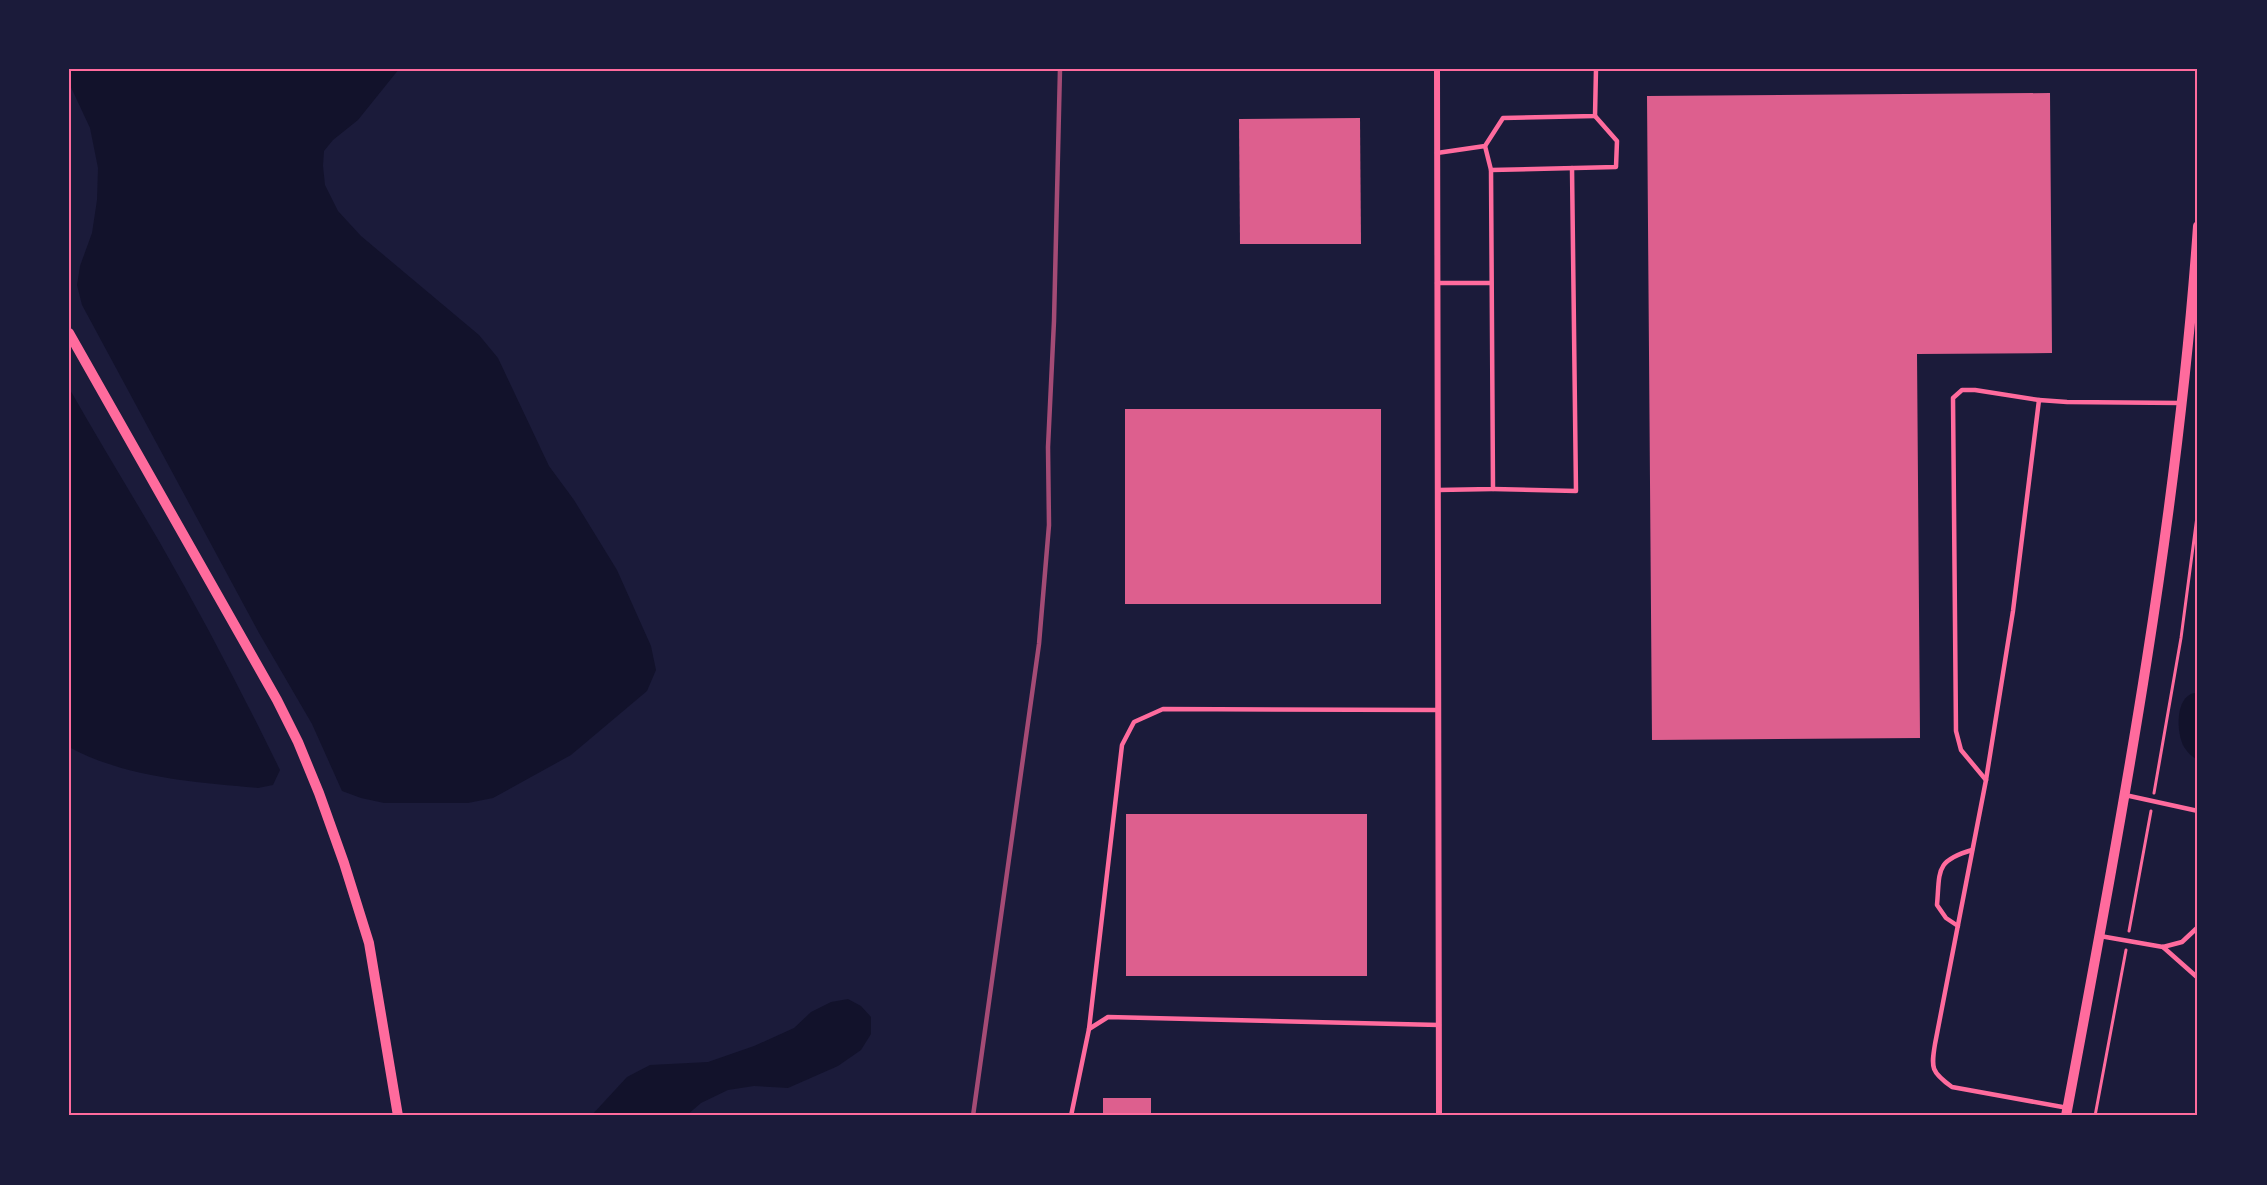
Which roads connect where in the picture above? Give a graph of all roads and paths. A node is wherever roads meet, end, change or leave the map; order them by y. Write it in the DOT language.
graph roads {
  1 [pos="1437,69"];
  2 [pos="1596,69"];
  3 [pos="1595,116"];
  4 [pos="1485,146"];
  5 [pos="1437,153"];
  6 [pos="1572,168"];
  7 [pos="1491,170"];
  8 [pos="2198,226"];
  9 [pos="1437,283"];
  10 [pos="1491,283"];
  11 [pos="69,333"];
  12 [pos="2039,400"];
  13 [pos="2182,403"];
  14 [pos="1493,489"];
  15 [pos="1438,490"];
  16 [pos="1438,710"];
  17 [pos="1986,780"];
  18 [pos="2125,795"];
  19 [pos="2198,812"];
  20 [pos="1972,850"];
  21 [pos="1958,926"];
  22 [pos="2198,927"];
  23 [pos="2100,936"];
  24 [pos="2163,947"];
  25 [pos="2198,978"];
  26 [pos="1439,1025"];
  27 [pos="1089,1029"];
  28 [pos="2067,1112"];
  29 [pos="398,1116"];
  30 [pos="1071,1116"];
  31 [pos="1439,1116"];
  1 -- 5 [label="street"];
  2 -- 3 [label="lane"];
  3 -- 4 [label="lane"];
  3 -- 6 [label="lane"];
  4 -- 5 [label="lane"];
  4 -- 7 [label="lane"];
  5 -- 9 [label="street"];
  6 -- 7 [label="lane"];
  6 -- 14 [label="lane"];
  7 -- 10 [label="lane"];
  8 -- 13 [label="street"];
  9 -- 10 [label="lane"];
  9 -- 15 [label="street"];
  10 -- 14 [label="lane"];
  11 -- 29 [label="street"];
  12 -- 13 [label="lane"];
  12 -- 17 [label="lane"];
  12 -- 17 [label="lane"];
  13 -- 18 [label="street"];
  14 -- 15 [label="lane"];
  15 -- 16 [label="street"];
  16 -- 26 [label="street"];
  16 -- 27 [label="lane"];
  17 -- 20 [label="lane"];
  18 -- 19 [label="lane"];
  18 -- 23 [label="street"];
  20 -- 21 [label="lane"];
  20 -- 21 [label="lane"];
  21 -- 28 [label="lane"];
  22 -- 24 [label="lane"];
  23 -- 24 [label="lane"];
  23 -- 28 [label="street"];
  24 -- 25 [label="lane"];
  26 -- 27 [label="lane"];
  26 -- 31 [label="street"];
  27 -- 30 [label="lane"];
}
